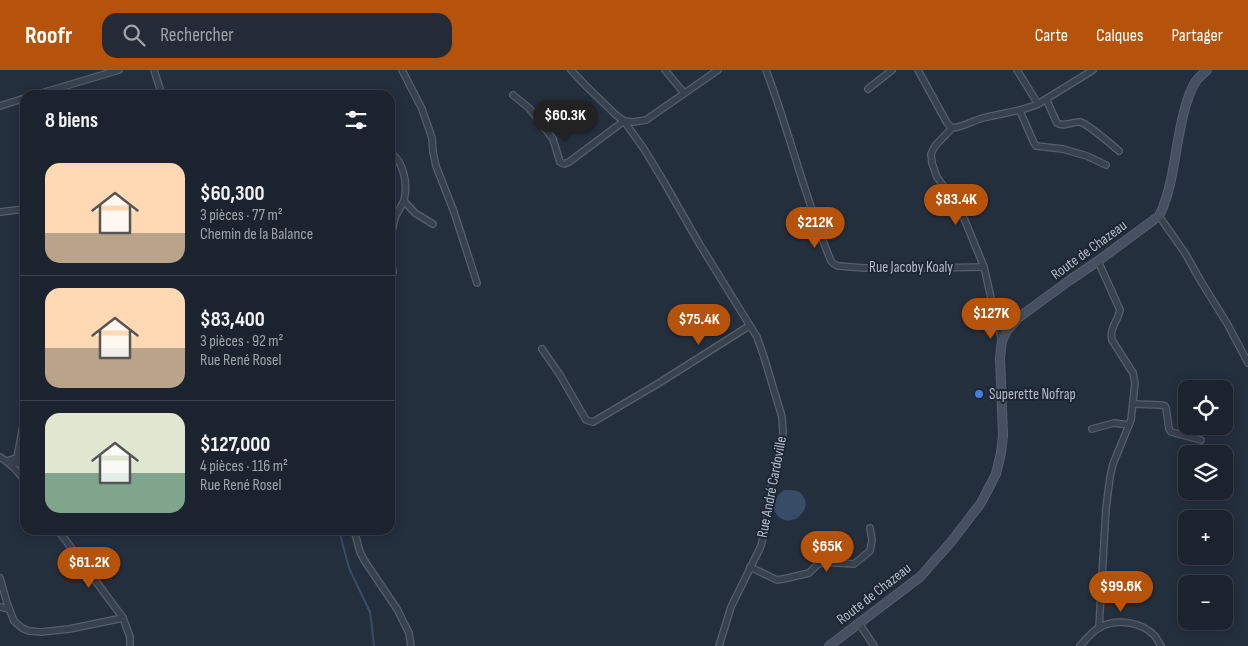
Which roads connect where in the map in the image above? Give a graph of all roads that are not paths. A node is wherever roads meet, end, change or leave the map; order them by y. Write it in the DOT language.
graph roads {
  1 [pos="119,70"];
  2 [pos="154,70"];
  3 [pos="402,70"];
  4 [pos="571,70"];
  5 [pos="665,70"];
  6 [pos="718,70"];
  7 [pos="766,70"];
  8 [pos="892,70"];
  9 [pos="918,70"];
  10 [pos="1017,70"];
  11 [pos="1093,70"];
  12 [pos="1207,70"];
  13 [pos="96,73"];
  14 [pos="868,88"];
  15 [pos="49,90"];
  16 [pos="160,90"];
  17 [pos="684,93"];
  18 [pos="513,95"];
  19 [pos="1046,99"];
  20 [pos="20,100"];
  21 [pos="1038,104"];
  22 [pos="0,106"];
  23 [pos="1020,111"];
  24 [pos="624,121"];
  25 [pos="952,128"];
  26 [pos="1120,151"];
  27 [pos="395,156"];
  28 [pos="1106,166"];
  29 [pos="404,201"];
  30 [pos="20,211"];
  31 [pos="0,212"];
  32 [pos="1159,216"];
  33 [pos="395,220"];
  34 [pos="433,224"];
  35 [pos="1098,261"];
  36 [pos="984,266"];
  37 [pos="477,283"];
  38 [pos="750,326"];
  39 [pos="1002,341"];
  40 [pos="542,348"];
  41 [pos="1248,363"];
  42 [pos="1134,404"];
  43 [pos="1129,425"];
  44 [pos="1092,429"];
  45 [pos="1201,440"];
  46 [pos="20,442"];
  47 [pos="0,457"];
  48 [pos="20,457"];
  49 [pos="17,458"];
  50 [pos="7,461"];
  51 [pos="20,464"];
  52 [pos="20,475"];
  53 [pos="870,528"];
  54 [pos="62,535"];
  55 [pos="355,535"];
  56 [pos="750,567"];
  57 [pos="0,578"];
  58 [pos="0,607"];
  59 [pos="9,609"];
  60 [pos="123,618"];
  61 [pos="859,624"];
  62 [pos="1099,628"];
  63 [pos="130,646"];
  64 [pos="411,646"];
  65 [pos="719,646"];
  66 [pos="829,646"];
  67 [pos="874,646"];
  68 [pos="1080,646"];
  69 [pos="1161,646"];
  1 -- 13 [label="street"];
  2 -- 16 [label="street"];
  3 -- 37 [label="street"];
  4 -- 24 [label="street, Rue André Cardoville"];
  5 -- 17 [label="street"];
  6 -- 17 [label="street"];
  7 -- 36 [label="street, Rue Jacoby Koaly"];
  8 -- 14 [label="street"];
  9 -- 25 [label="street"];
  10 -- 21 [label="street"];
  11 -- 19 [label="street"];
  12 -- 32 [label="main road"];
  13 -- 15 [label="street"];
  17 -- 24 [label="street"];
  18 -- 24 [label="street"];
  19 -- 21 [label="street"];
  19 -- 26 [label="street"];
  20 -- 22 [label="street"];
  21 -- 23 [label="street"];
  23 -- 25 [label="street"];
  23 -- 28 [label="street"];
  24 -- 38 [label="street, Rue André Cardoville"];
  25 -- 36 [label="street"];
  27 -- 29 [label="street"];
  29 -- 33 [label="street"];
  29 -- 34 [label="street"];
  30 -- 31 [label="street"];
  32 -- 35 [label="main road, Route de Chazeau"];
  32 -- 41 [label="street"];
  35 -- 39 [label="main road, Route de Chazeau"];
  35 -- 42 [label="street"];
  36 -- 39 [label="street"];
  38 -- 40 [label="street"];
  38 -- 56 [label="street, Rue André Cardoville"];
  39 -- 61 [label="main road, Route de Chazeau"];
  42 -- 43 [label="street"];
  42 -- 45 [label="street"];
  43 -- 44 [label="street"];
  43 -- 62 [label="street"];
  46 -- 49 [label="street"];
  47 -- 50 [label="street"];
  48 -- 49 [label="street"];
  49 -- 50 [label="street"];
  50 -- 51 [label="street"];
  50 -- 52 [label="street"];
  53 -- 56 [label="street"];
  54 -- 60 [label="street"];
  55 -- 64 [label="street"];
  56 -- 65 [label="street, Rue André Cardoville"];
  57 -- 59 [label="street"];
  58 -- 59 [label="street"];
  59 -- 60 [label="street"];
  60 -- 63 [label="street"];
  61 -- 66 [label="main road, Route de Chazeau"];
  61 -- 67 [label="street"];
  62 -- 68 [label="street"];
  62 -- 69 [label="street"];
}
